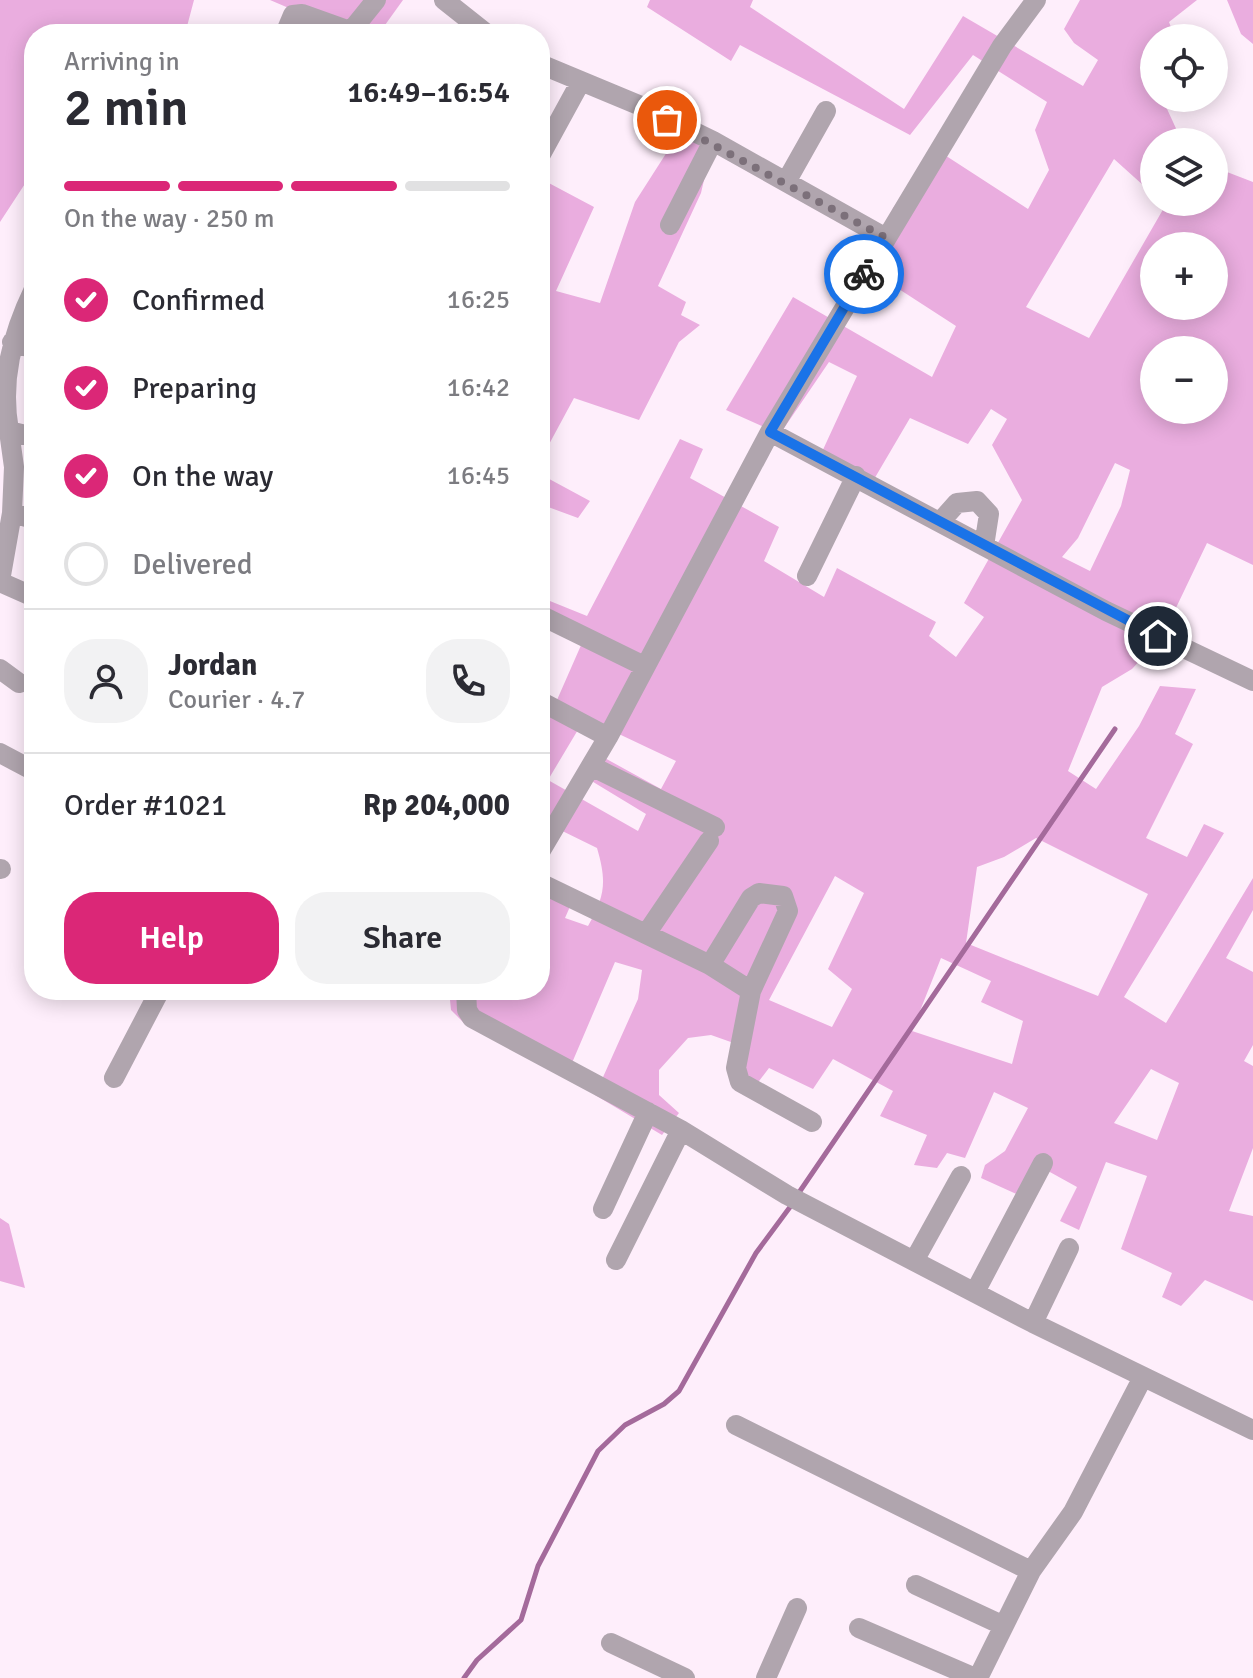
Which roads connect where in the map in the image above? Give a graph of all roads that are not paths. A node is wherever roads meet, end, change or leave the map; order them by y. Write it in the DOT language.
graph roads {
  1 [pos="376,0"];
  2 [pos="444,0"];
  3 [pos="1036,0"];
  4 [pos="289,24"];
  5 [pos="331,24"];
  6 [pos="360,24"];
  7 [pos="474,24"];
  8 [pos="550,68"];
  9 [pos="581,81"];
  10 [pos="826,111"];
  11 [pos="550,138"];
  12 [pos="713,141"];
  13 [pos="786,182"];
  14 [pos="670,225"];
  15 [pos="886,238"];
  16 [pos="24,313"];
  17 [pos="12,342"];
  18 [pos="24,346"];
  19 [pos="9,431"];
  20 [pos="770,432"];
  21 [pos="24,435"];
  22 [pos="856,476"];
  23 [pos="12,513"];
  24 [pos="24,516"];
  25 [pos="940,522"];
  26 [pos="984,546"];
  27 [pos="807,576"];
  28 [pos="0,582"];
  29 [pos="24,593"];
  30 [pos="550,620"];
  31 [pos="644,666"];
  32 [pos="0,669"];
  33 [pos="1253,681"];
  34 [pos="19,683"];
  35 [pos="550,706"];
  36 [pos="608,737"];
  37 [pos="1,756"];
  38 [pos="24,766"];
  39 [pos="591,766"];
  40 [pos="550,835"];
  41 [pos="550,888"];
  42 [pos="646,934"];
  43 [pos="710,965"];
  44 [pos="751,991"];
  45 [pos="155,1000"];
  46 [pos="466,1000"];
  47 [pos="114,1078"];
  48 [pos="648,1112"];
  49 [pos="812,1122"];
  50 [pos="681,1130"];
  51 [pos="1043,1163"];
  52 [pos="961,1176"];
  53 [pos="603,1209"];
  54 [pos="1069,1248"];
  55 [pos="616,1260"];
  56 [pos="914,1261"];
  57 [pos="975,1292"];
  58 [pos="1033,1323"];
  59 [pos="1143,1377"];
  60 [pos="736,1425"];
  61 [pos="1253,1430"];
  62 [pos="1031,1571"];
  63 [pos="916,1585"];
  64 [pos="797,1608"];
  65 [pos="1002,1625"];
  66 [pos="859,1628"];
  67 [pos="611,1643"];
  68 [pos="685,1678"];
  69 [pos="766,1678"];
  70 [pos="977,1678"];
  1 -- 6 [label="street"];
  2 -- 7 [label="street"];
  3 -- 15 [label="street"];
  4 -- 5 [label="street"];
  8 -- 9 [label="street"];
  9 -- 11 [label="street"];
  9 -- 12 [label="street"];
  10 -- 13 [label="street"];
  12 -- 13 [label="street"];
  12 -- 14 [label="street"];
  13 -- 15 [label="street"];
  15 -- 20 [label="street"];
  16 -- 17 [label="street"];
  17 -- 18 [label="street"];
  17 -- 19 [label="street"];
  19 -- 21 [label="street"];
  19 -- 23 [label="street"];
  20 -- 22 [label="street"];
  20 -- 31 [label="street"];
  22 -- 25 [label="street"];
  22 -- 27 [label="street"];
  23 -- 24 [label="street"];
  23 -- 28 [label="street"];
  25 -- 26 [label="street"];
  25 -- 26 [label="street"];
  26 -- 33 [label="street"];
  28 -- 29 [label="street"];
  30 -- 31 [label="street"];
  31 -- 36 [label="street"];
  32 -- 34 [label="street"];
  35 -- 36 [label="street"];
  36 -- 39 [label="street"];
  37 -- 38 [label="street"];
  39 -- 40 [label="street"];
  39 -- 42 [label="street"];
  41 -- 42 [label="street"];
  42 -- 43 [label="street"];
  43 -- 44 [label="street"];
  43 -- 44 [label="street"];
  44 -- 49 [label="street"];
  45 -- 47 [label="street"];
  46 -- 48 [label="street"];
  48 -- 50 [label="street"];
  48 -- 53 [label="street"];
  50 -- 55 [label="street"];
  50 -- 56 [label="street"];
  51 -- 57 [label="street"];
  52 -- 56 [label="street"];
  54 -- 58 [label="street"];
  56 -- 57 [label="street"];
  57 -- 58 [label="street"];
  58 -- 59 [label="street"];
  59 -- 61 [label="street"];
  59 -- 62 [label="street"];
  60 -- 62 [label="street"];
  62 -- 65 [label="street"];
  63 -- 65 [label="street"];
  64 -- 69 [label="street"];
  65 -- 70 [label="street"];
  66 -- 70 [label="street"];
  67 -- 68 [label="street"];
}
